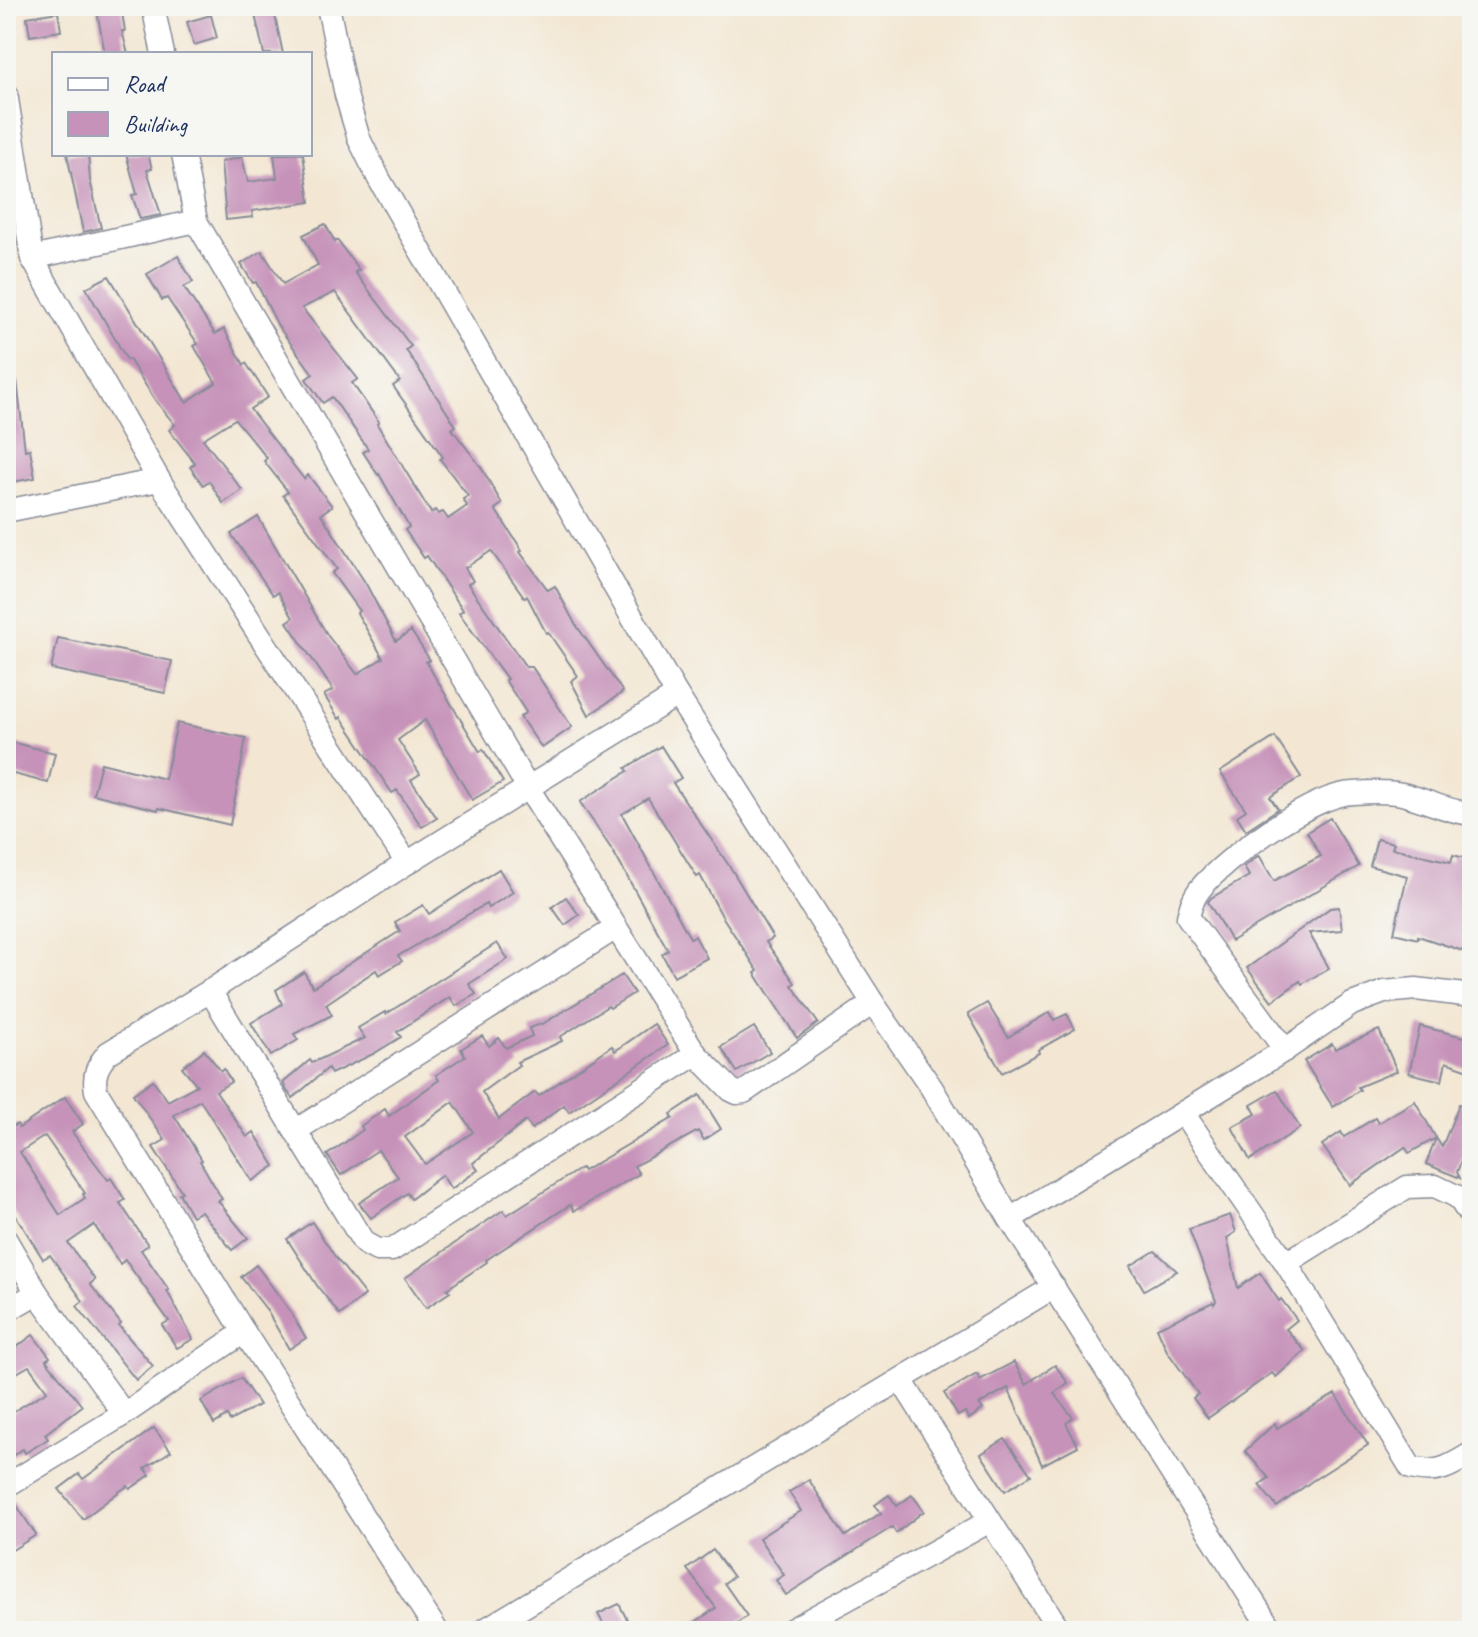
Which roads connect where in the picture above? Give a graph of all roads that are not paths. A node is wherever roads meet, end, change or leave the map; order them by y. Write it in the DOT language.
graph roads {
  1 [pos="153,6"];
  2 [pos="328,6"];
  3 [pos="163,52"];
  4 [pos="6,93"];
  5 [pos="183,156"];
  6 [pos="196,221"];
  7 [pos="32,258"];
  8 [pos="159,480"];
  9 [pos="6,511"];
  10 [pos="677,695"];
  11 [pos="528,788"];
  12 [pos="1472,814"];
  13 [pos="407,863"];
  14 [pos="616,928"];
  15 [pos="210,991"];
  16 [pos="1472,996"];
  17 [pos="873,1003"];
  18 [pos="1285,1050"];
  19 [pos="696,1054"];
  20 [pos="1183,1113"];
  21 [pos="295,1131"];
  22 [pos="1472,1218"];
  23 [pos="1010,1219"];
  24 [pos="6,1240"];
  25 [pos="1286,1263"];
  26 [pos="1054,1287"];
  27 [pos="37,1293"];
  28 [pos="6,1311"];
  29 [pos="244,1332"];
  30 [pos="901,1380"];
  31 [pos="124,1414"];
  32 [pos="1472,1453"];
  33 [pos="6,1486"];
  34 [pos="990,1521"];
  35 [pos="437,1631"];
  36 [pos="483,1631"];
  37 [pos="789,1631"];
  38 [pos="1060,1631"];
  39 [pos="1272,1631"];
  1 -- 3 [label="street"];
  2 -- 10 [label="street"];
  4 -- 7 [label="street"];
  5 -- 6 [label="street"];
  6 -- 7 [label="street"];
  6 -- 11 [label="street"];
  7 -- 8 [label="street"];
  8 -- 9 [label="street"];
  8 -- 13 [label="street"];
  10 -- 11 [label="street"];
  10 -- 17 [label="street"];
  11 -- 13 [label="street"];
  11 -- 14 [label="street"];
  12 -- 18 [label="street"];
  13 -- 15 [label="street"];
  14 -- 19 [label="street"];
  14 -- 21 [label="street"];
  15 -- 21 [label="street"];
  15 -- 29 [label="street"];
  16 -- 18 [label="street"];
  17 -- 19 [label="street"];
  17 -- 23 [label="street"];
  18 -- 20 [label="street"];
  19 -- 21 [label="street"];
  20 -- 23 [label="street"];
  20 -- 25 [label="street"];
  22 -- 25 [label="street"];
  23 -- 26 [label="street"];
  24 -- 27 [label="street"];
  25 -- 32 [label="street"];
  26 -- 30 [label="street"];
  26 -- 39 [label="street"];
  27 -- 28 [label="street"];
  27 -- 31 [label="street"];
  29 -- 31 [label="street"];
  29 -- 35 [label="street"];
  30 -- 34 [label="street"];
  30 -- 36 [label="street"];
  31 -- 33 [label="street"];
  34 -- 37 [label="street"];
  34 -- 38 [label="street"];
}
